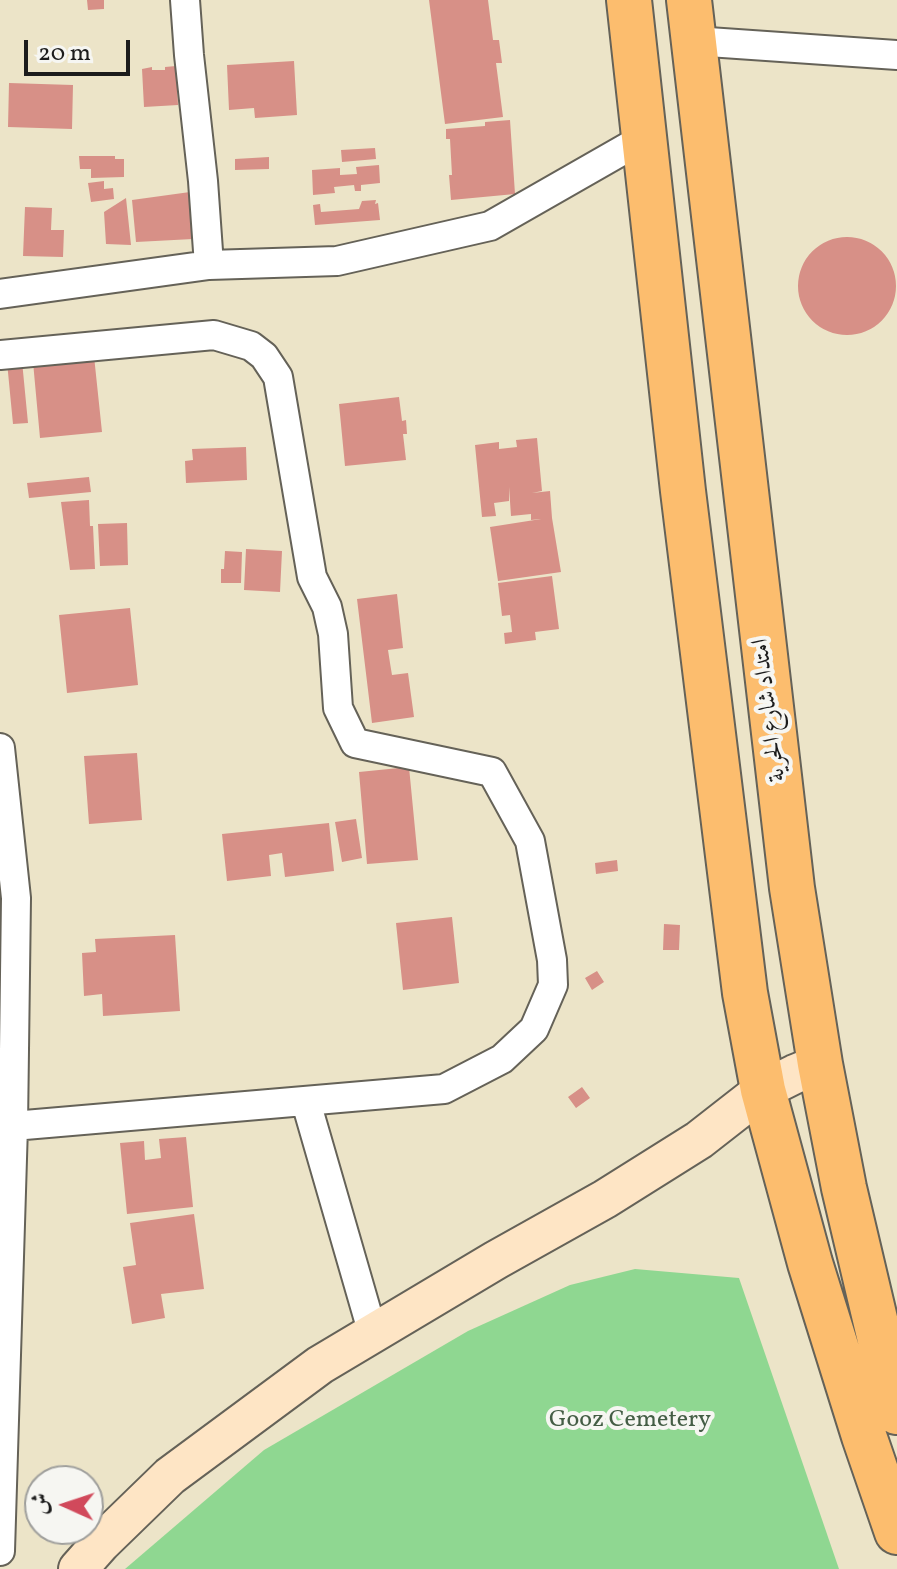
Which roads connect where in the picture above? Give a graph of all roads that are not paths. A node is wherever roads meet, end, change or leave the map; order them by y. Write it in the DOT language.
graph roads {
  1 [pos="185,0"];
  2 [pos="629,0"];
  3 [pos="692,20"];
  4 [pos="897,55"];
  5 [pos="644,138"];
  6 [pos="209,265"];
  7 [pos="0,294"];
  8 [pos="0,355"];
  9 [pos="0,748"];
  10 [pos="8,896"];
  11 [pos="820,1064"];
  12 [pos="763,1090"];
  13 [pos="306,1102"];
  14 [pos="13,1126"];
  15 [pos="373,1334"];
  16 [pos="3,1349"];
  17 [pos="897,1412"];
  18 [pos="897,1532"];
  19 [pos="0,1551"];
  20 [pos="78,1569"];
  1 -- 6 [label="street"];
  2 -- 5 [label="main road"];
  3 -- 4 [label="street"];
  3 -- 11 [label="main road, امتداد شارع الحرية"];
  5 -- 6 [label="street"];
  5 -- 12 [label="main road"];
  6 -- 7 [label="street"];
  8 -- 13 [label="street"];
  9 -- 10 [label="street"];
  10 -- 14 [label="street"];
  11 -- 12 [label="street"];
  11 -- 17 [label="main road, امتداد شارع الحرية"];
  12 -- 15 [label="street"];
  12 -- 18 [label="main road"];
  13 -- 14 [label="street"];
  13 -- 15 [label="street"];
  14 -- 16 [label="street"];
  15 -- 20 [label="street"];
  16 -- 19 [label="street"];
}
